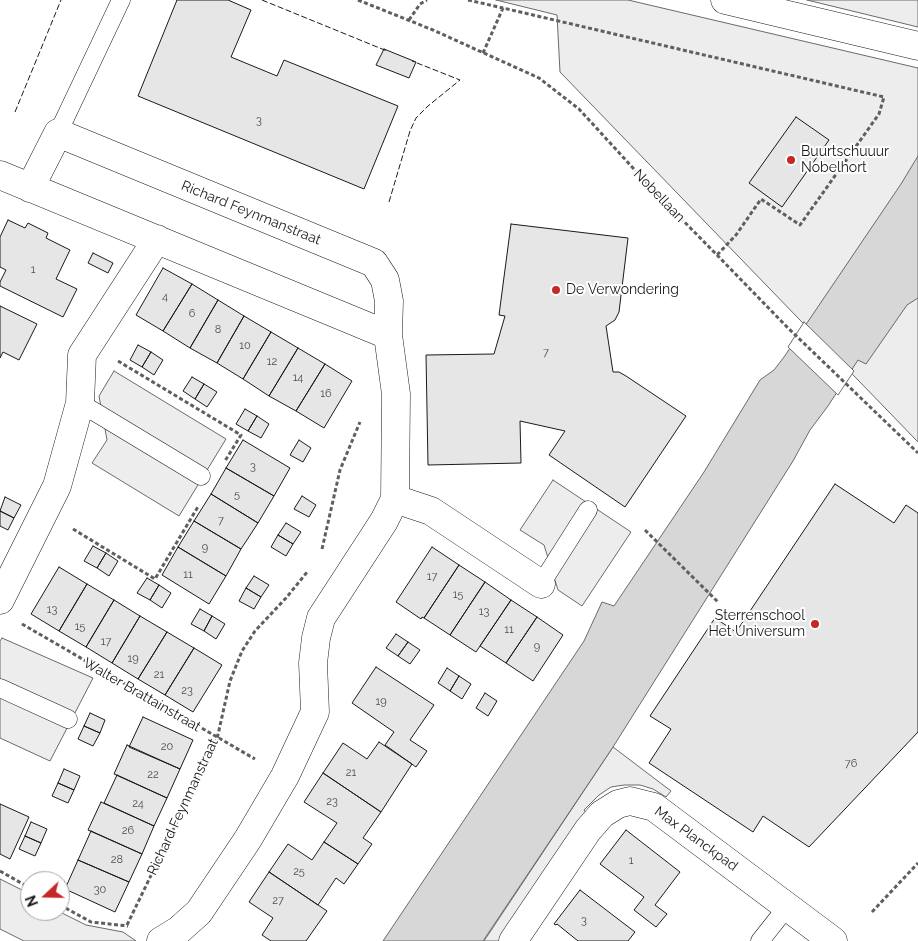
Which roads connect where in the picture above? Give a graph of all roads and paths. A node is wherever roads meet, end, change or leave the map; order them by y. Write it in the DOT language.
graph roads {
  1 [pos="121,0"];
  2 [pos="358,0"];
  3 [pos="427,0"];
  4 [pos="468,0"];
  5 [pos="725,0"];
  6 [pos="502,8"];
  7 [pos="408,20"];
  8 [pos="918,46"];
  9 [pos="483,52"];
  10 [pos="58,133"];
  11 [pos="0,175"];
  12 [pos="30,188"];
  13 [pos="156,239"];
  14 [pos="717,255"];
  15 [pos="388,335"];
  16 [pos="80,403"];
  17 [pos="362,417"];
  18 [pos="918,453"];
  19 [pos="201,476"];
  20 [pos="395,499"];
  21 [pos="588,510"];
  22 [pos="644,530"];
  23 [pos="318,555"];
  24 [pos="309,570"];
  25 [pos="540,584"];
  26 [pos="0,600"];
  27 [pos="718,602"];
  28 [pos="17,621"];
  29 [pos="0,688"];
  30 [pos="68,719"];
  31 [pos="217,738"];
  32 [pos="285,776"];
  33 [pos="918,863"];
  34 [pos="0,872"];
  35 [pos="20,883"];
  36 [pos="787,907"];
  37 [pos="70,910"];
  38 [pos="872,912"];
  39 [pos="127,925"];
  40 [pos="132,930"];
  41 [pos="161,941"];
  42 [pos="513,941"];
  43 [pos="760,941"];
  44 [pos="833,941"];
  1 -- 10 [label="lane"];
  2 -- 7 [label="path, Nobellaan"];
  3 -- 7 [label="path"];
  4 -- 6 [label="path"];
  5 -- 8 [label="street"];
  6 -- 9 [label="path"];
  6 -- 14 [label="path"];
  7 -- 9 [label="path, Nobellaan"];
  9 -- 14 [label="path, Nobellaan"];
  10 -- 12 [label="street"];
  10 -- 15 [label="street, Richard Feynmanstraat"];
  11 -- 12 [label="street"];
  12 -- 13 [label="street"];
  13 -- 15 [label="street"];
  13 -- 16 [label="street"];
  14 -- 18 [label="path, Nobellaan"];
  15 -- 20 [label="street, Richard Feynmanstraat"];
  16 -- 19 [label="lane"];
  16 -- 26 [label="street"];
  17 -- 23 [label="path"];
  20 -- 25 [label="street"];
  20 -- 32 [label="street, Richard Feynmanstraat"];
  21 -- 25 [label="lane"];
  22 -- 27 [label="path"];
  24 -- 31 [label="path, Richard Feynmanstraat"];
  28 -- 31 [label="path, Walter Brattainstraat"];
  29 -- 30 [label="lane"];
  31 -- 32 [label="path, Walter Brattainstraat"];
  31 -- 39 [label="path, Richard Feynmanstraat"];
  32 -- 41 [label="street, Richard Feynmanstraat"];
  33 -- 38 [label="path"];
  34 -- 35 [label="path"];
  36 -- 42 [label="street, Max Planckpad"];
  36 -- 43 [label="lane"];
  36 -- 44 [label="street, Max Planckpad"];
  37 -- 39 [label="path"];
  39 -- 40 [label="path"];
}
